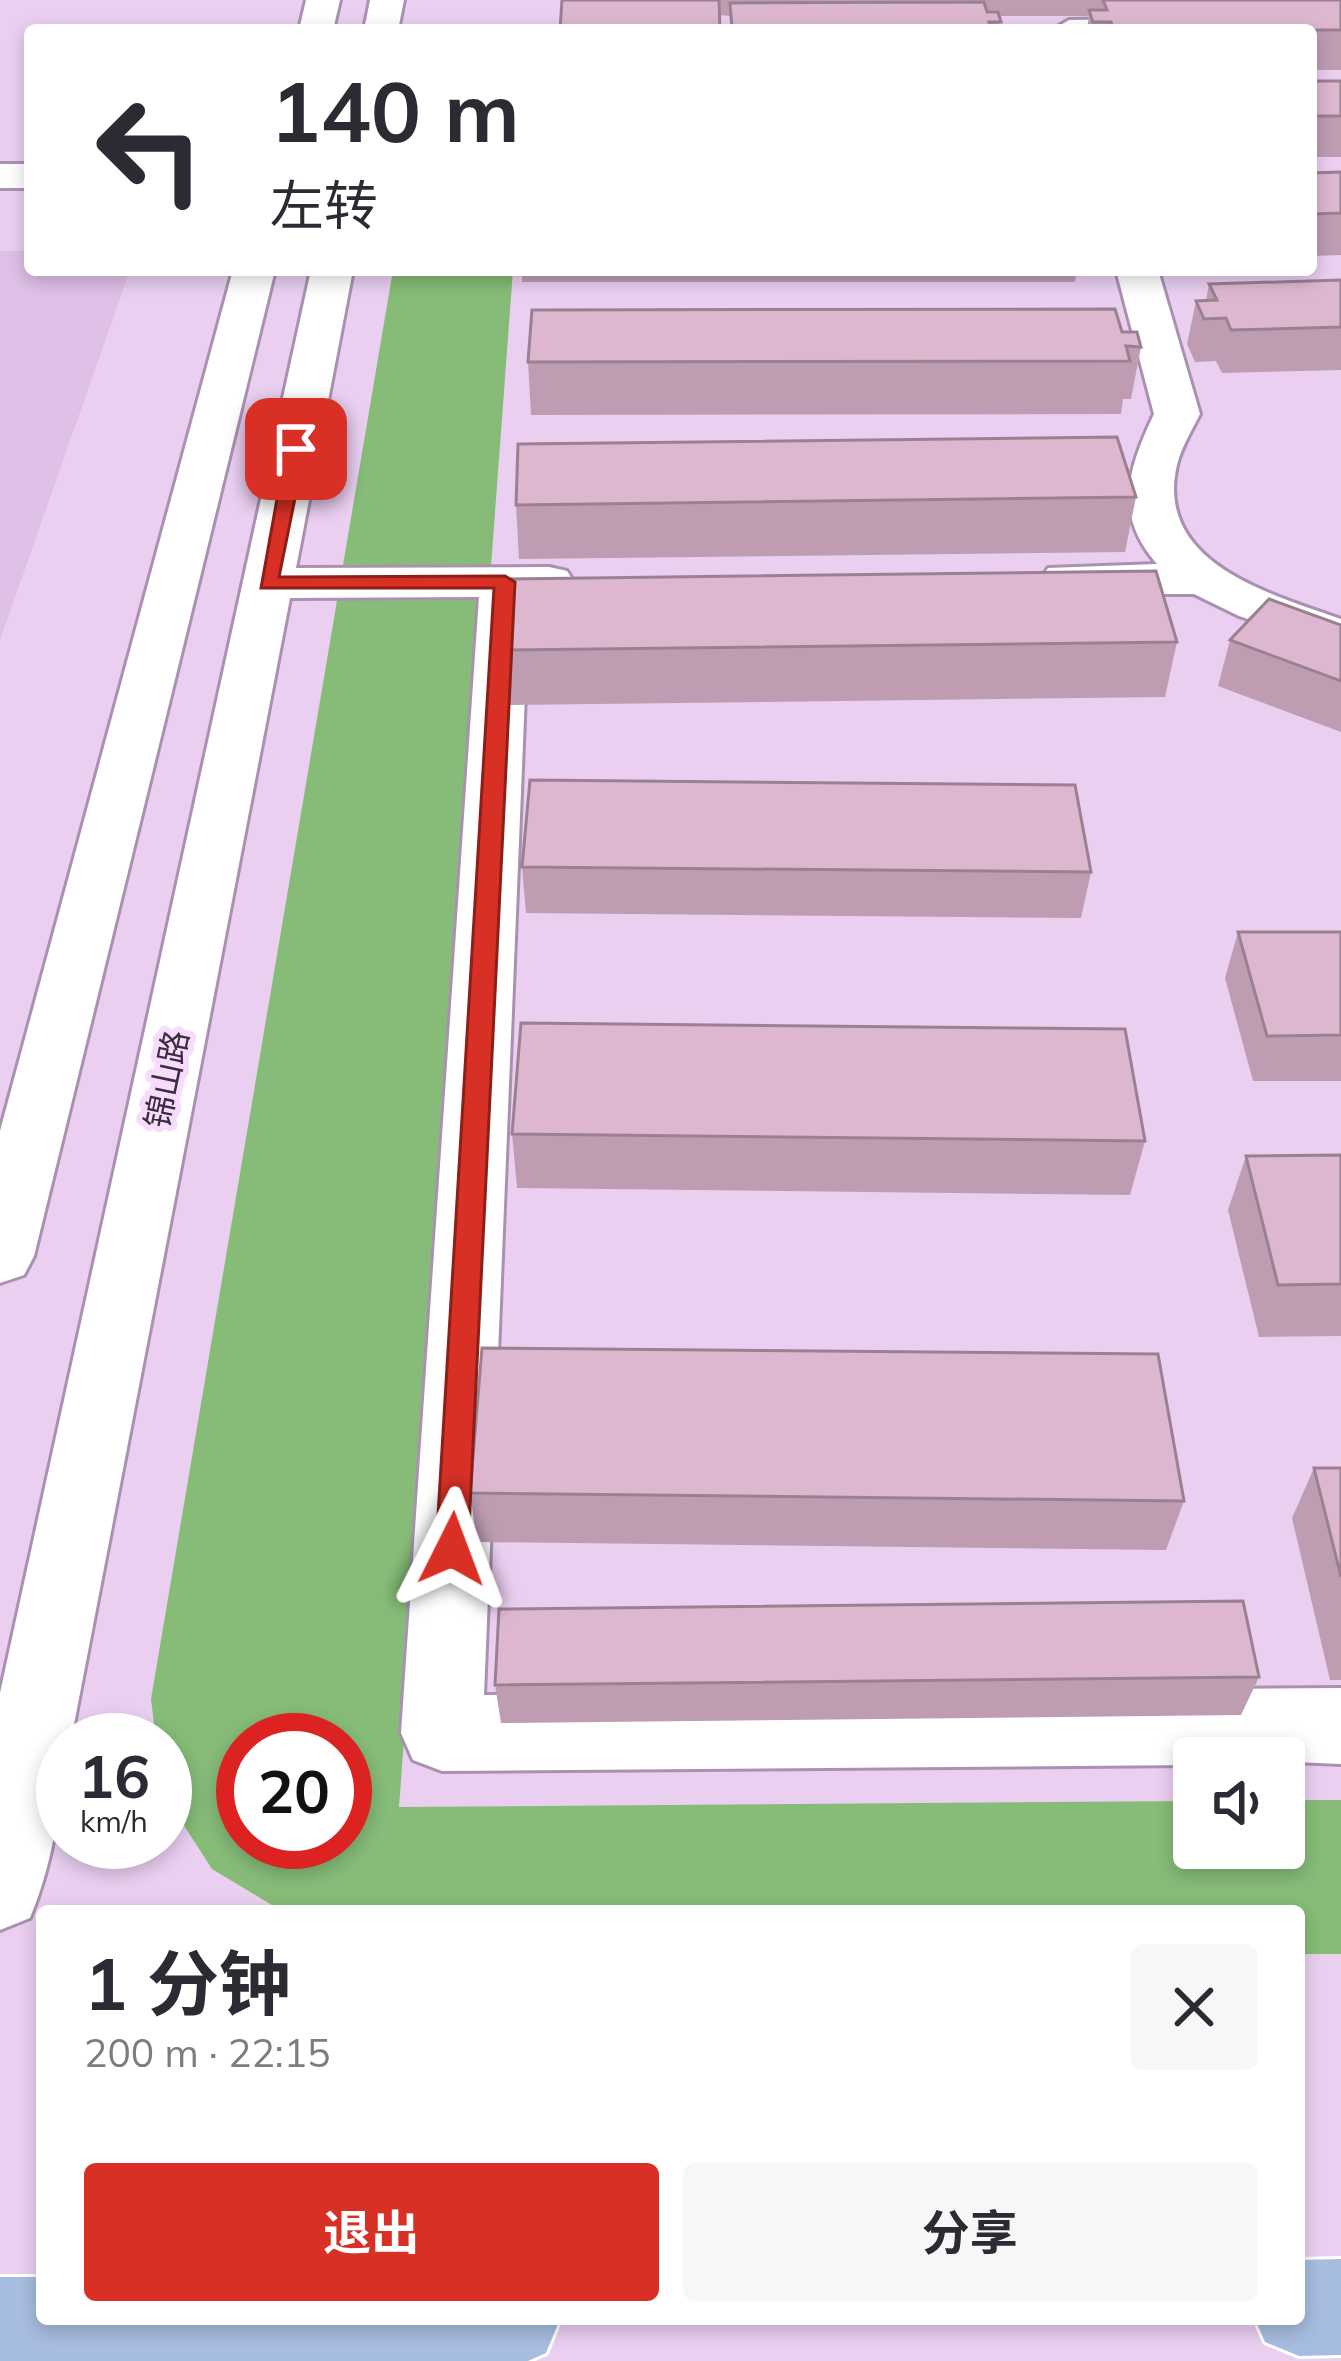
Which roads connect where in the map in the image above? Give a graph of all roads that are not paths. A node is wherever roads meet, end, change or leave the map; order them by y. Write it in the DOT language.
graph roads {
  1 [pos="252,276"];
  2 [pos="331,276"];
  3 [pos="1139,276"];
  4 [pos="1200,579"];
  5 [pos="1009,580"];
  6 [pos="601,581"];
  7 [pos="505,582"];
  8 [pos="268,583"];
  9 [pos="1341,636"];
  10 [pos="0,1256"];
  11 [pos="1341,1726"];
  12 [pos="0,1888"];
  13 [pos="1341,2307"];
  14 [pos="1305,2308"];
  15 [pos="73,2325"];
  16 [pos="0,2326"];
  1 -- 10 [label="street"];
  2 -- 8 [label="street, 锦山路"];
  3 -- 4 [label="street"];
  4 -- 5 [label="street"];
  4 -- 9 [label="street"];
  6 -- 7 [label="street"];
  7 -- 8 [label="street"];
  7 -- 11 [label="street"];
  8 -- 12 [label="street, 锦山路"];
  13 -- 14 [label="main road"];
  15 -- 16 [label="main road"];
}
